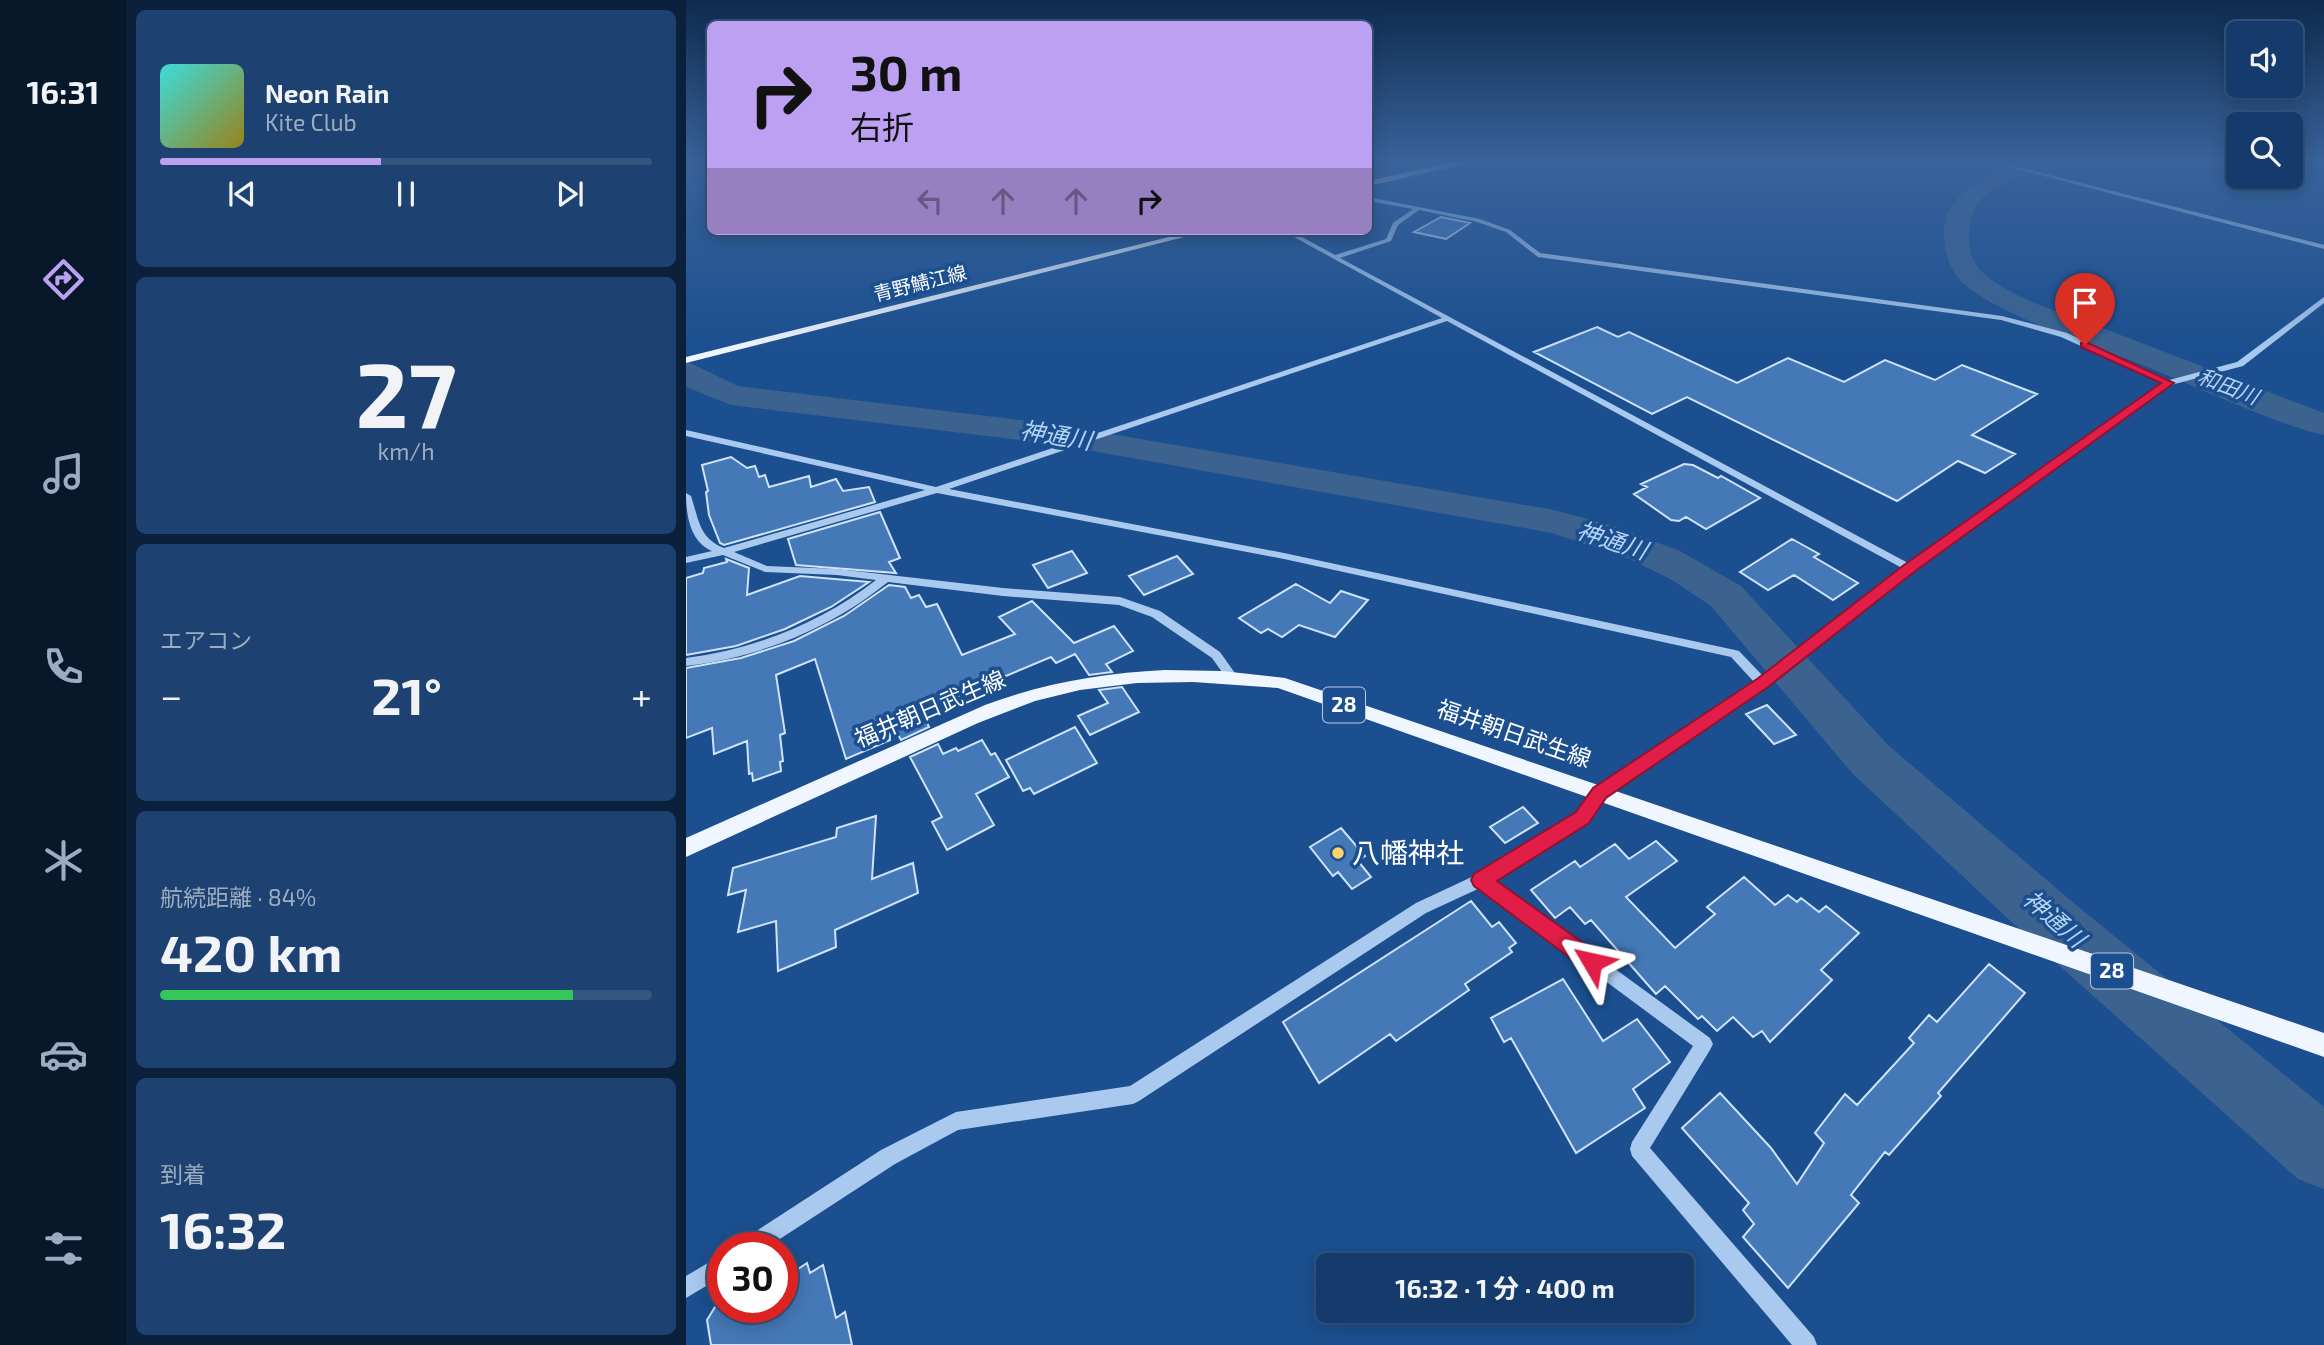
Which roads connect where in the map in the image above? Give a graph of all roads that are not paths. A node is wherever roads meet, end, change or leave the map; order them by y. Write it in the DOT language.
graph roads {
  1 [pos="1395,224"];
  2 [pos="1488,224"];
  3 [pos="2233,224"];
  4 [pos="1188,235"];
  5 [pos="1294,235"];
  6 [pos="2324,247"];
  7 [pos="1336,257"];
  8 [pos="2324,299"];
  9 [pos="1447,319"];
  10 [pos="692,358"];
  11 [pos="2227,369"];
  12 [pos="2171,382"];
  13 [pos="686,433"];
  14 [pos="937,490"];
  15 [pos="686,496"];
  16 [pos="723,552"];
  17 [pos="686,560"];
  18 [pos="1909,568"];
  19 [pos="886,578"];
  20 [pos="686,662"];
  21 [pos="1231,676"];
  22 [pos="1762,683"];
  23 [pos="1600,793"];
  24 [pos="686,848"];
  25 [pos="1481,880"];
  26 [pos="2324,1045"];
  27 [pos="773,1232"];
  28 [pos="707,1274"];
  29 [pos="686,1288"];
  30 [pos="1805,1345"];
  1 -- 7 [label="street"];
  2 -- 12 [label="street"];
  3 -- 6 [label="street"];
  4 -- 10 [label="main road, 青野鯖江線"];
  5 -- 7 [label="street"];
  7 -- 9 [label="street"];
  8 -- 11 [label="street"];
  9 -- 14 [label="street"];
  9 -- 18 [label="street"];
  11 -- 12 [label="street"];
  12 -- 18 [label="street"];
  13 -- 14 [label="street"];
  14 -- 16 [label="street"];
  14 -- 22 [label="street"];
  15 -- 16 [label="street"];
  16 -- 17 [label="street"];
  16 -- 19 [label="street"];
  18 -- 22 [label="street"];
  19 -- 20 [label="street"];
  19 -- 21 [label="street"];
  21 -- 23 [label="main road, 福井朝日武生線 / 28"];
  21 -- 24 [label="main road, 福井朝日武生線 / 28"];
  22 -- 23 [label="street"];
  23 -- 25 [label="street"];
  23 -- 26 [label="main road, 福井朝日武生線 / 28"];
  25 -- 27 [label="street"];
  25 -- 30 [label="street"];
  28 -- 29 [label="street"];
}
